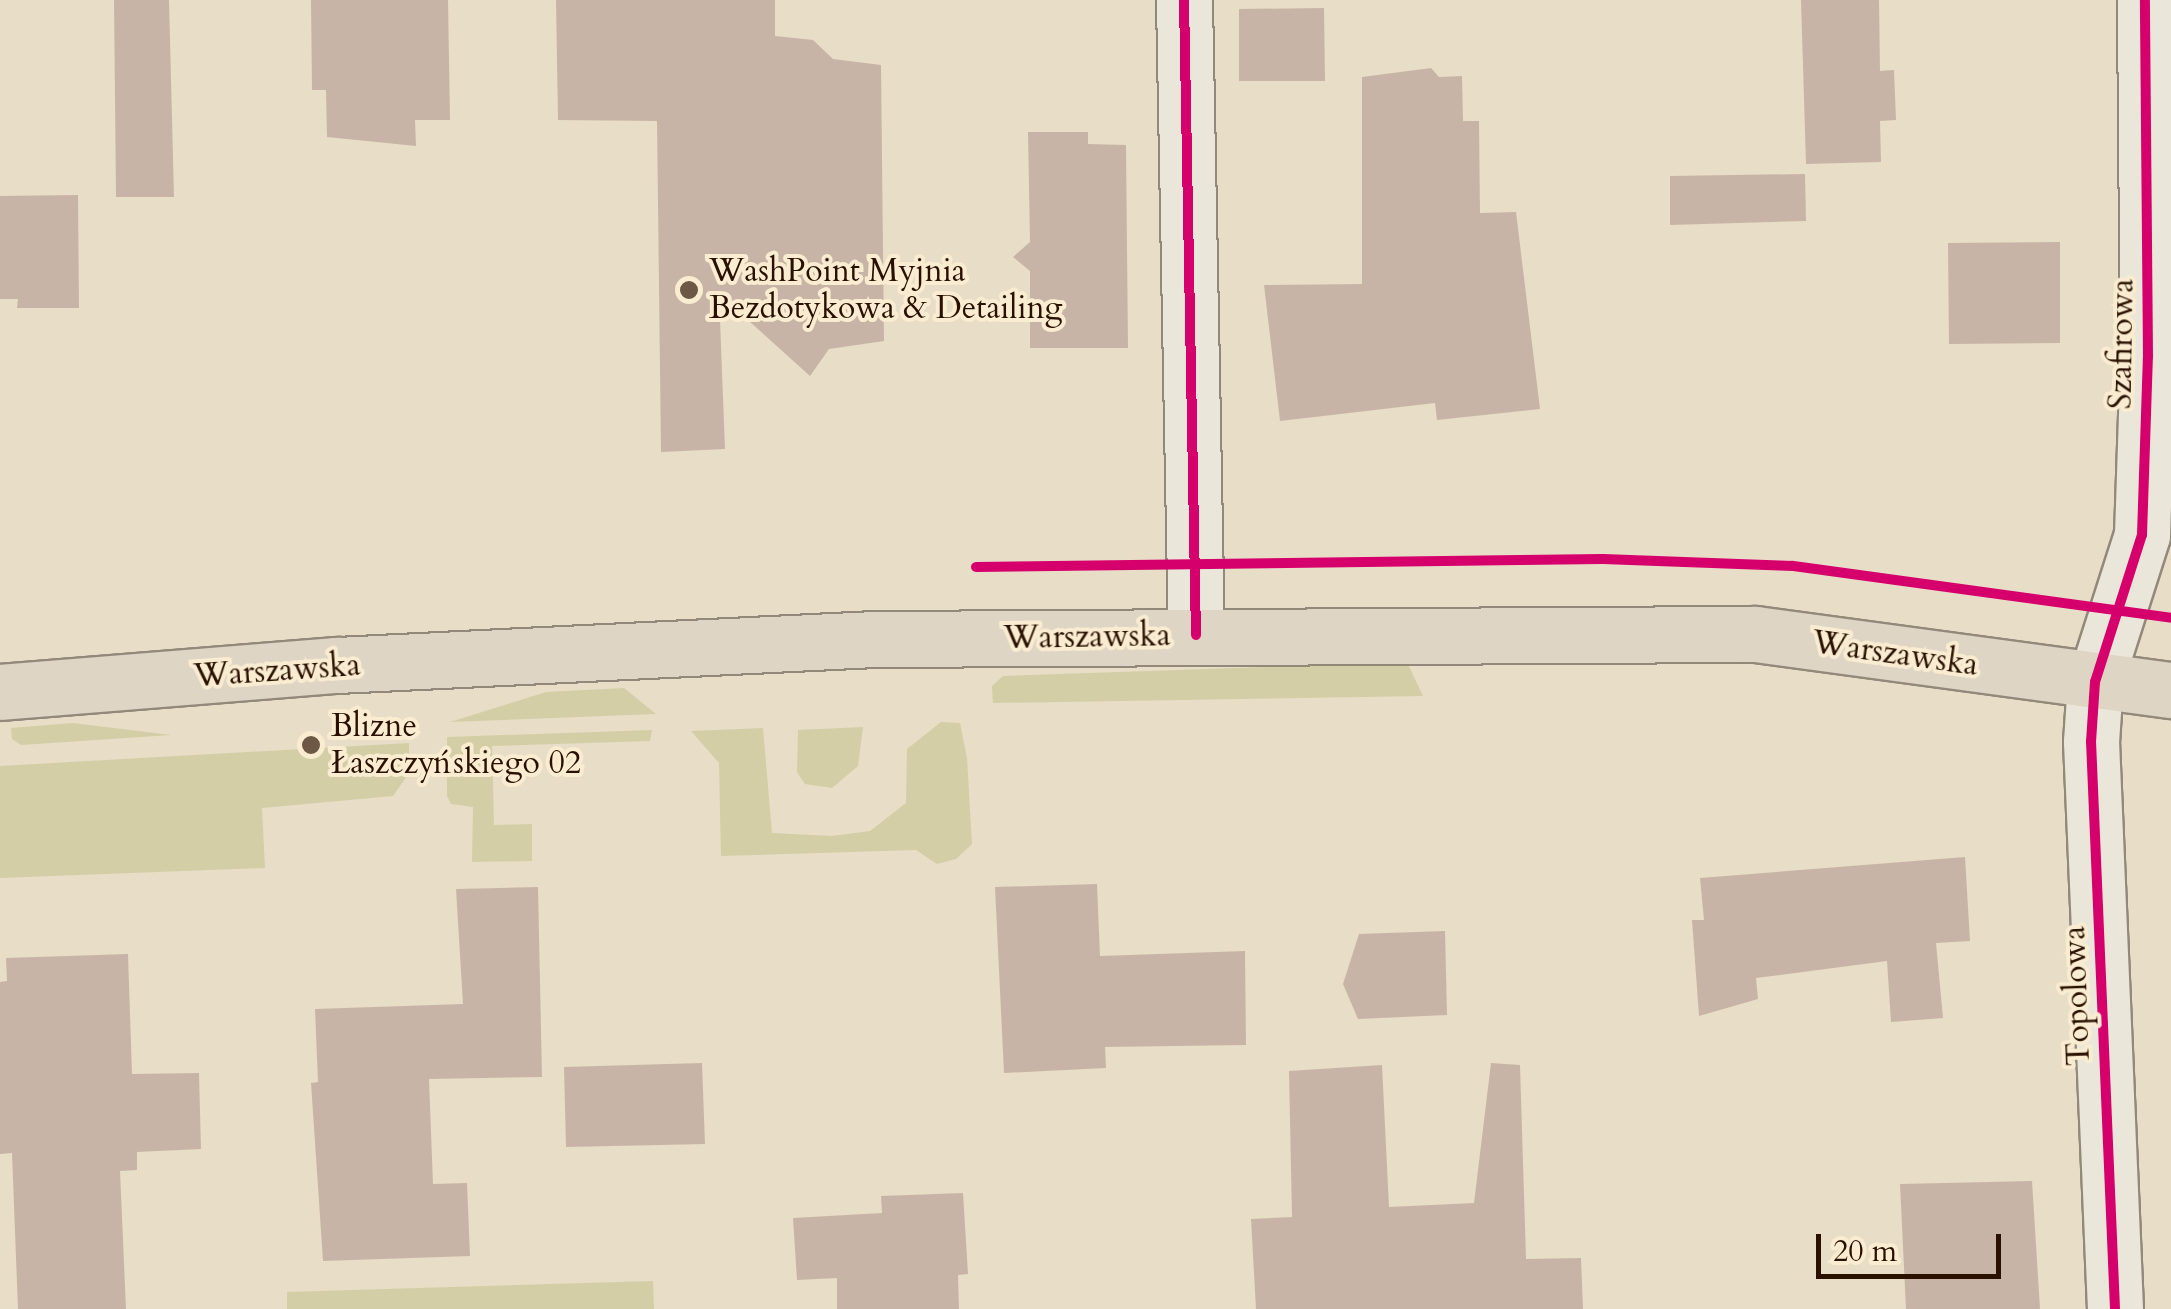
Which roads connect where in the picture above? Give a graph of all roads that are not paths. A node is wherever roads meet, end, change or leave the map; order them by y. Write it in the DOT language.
graph roads {
  1 [pos="1184,0"];
  2 [pos="2144,0"];
  3 [pos="1196,635"];
  4 [pos="2095,682"];
  5 [pos="2171,690"];
  6 [pos="0,692"];
  7 [pos="2115,1309"];
  1 -- 3 [label="street"];
  2 -- 4 [label="street, Szafirowa"];
  3 -- 4 [label="main road, Warszawska"];
  3 -- 6 [label="main road, Warszawska"];
  4 -- 5 [label="main road, Warszawska"];
  4 -- 7 [label="street, Topolowa"];
}
